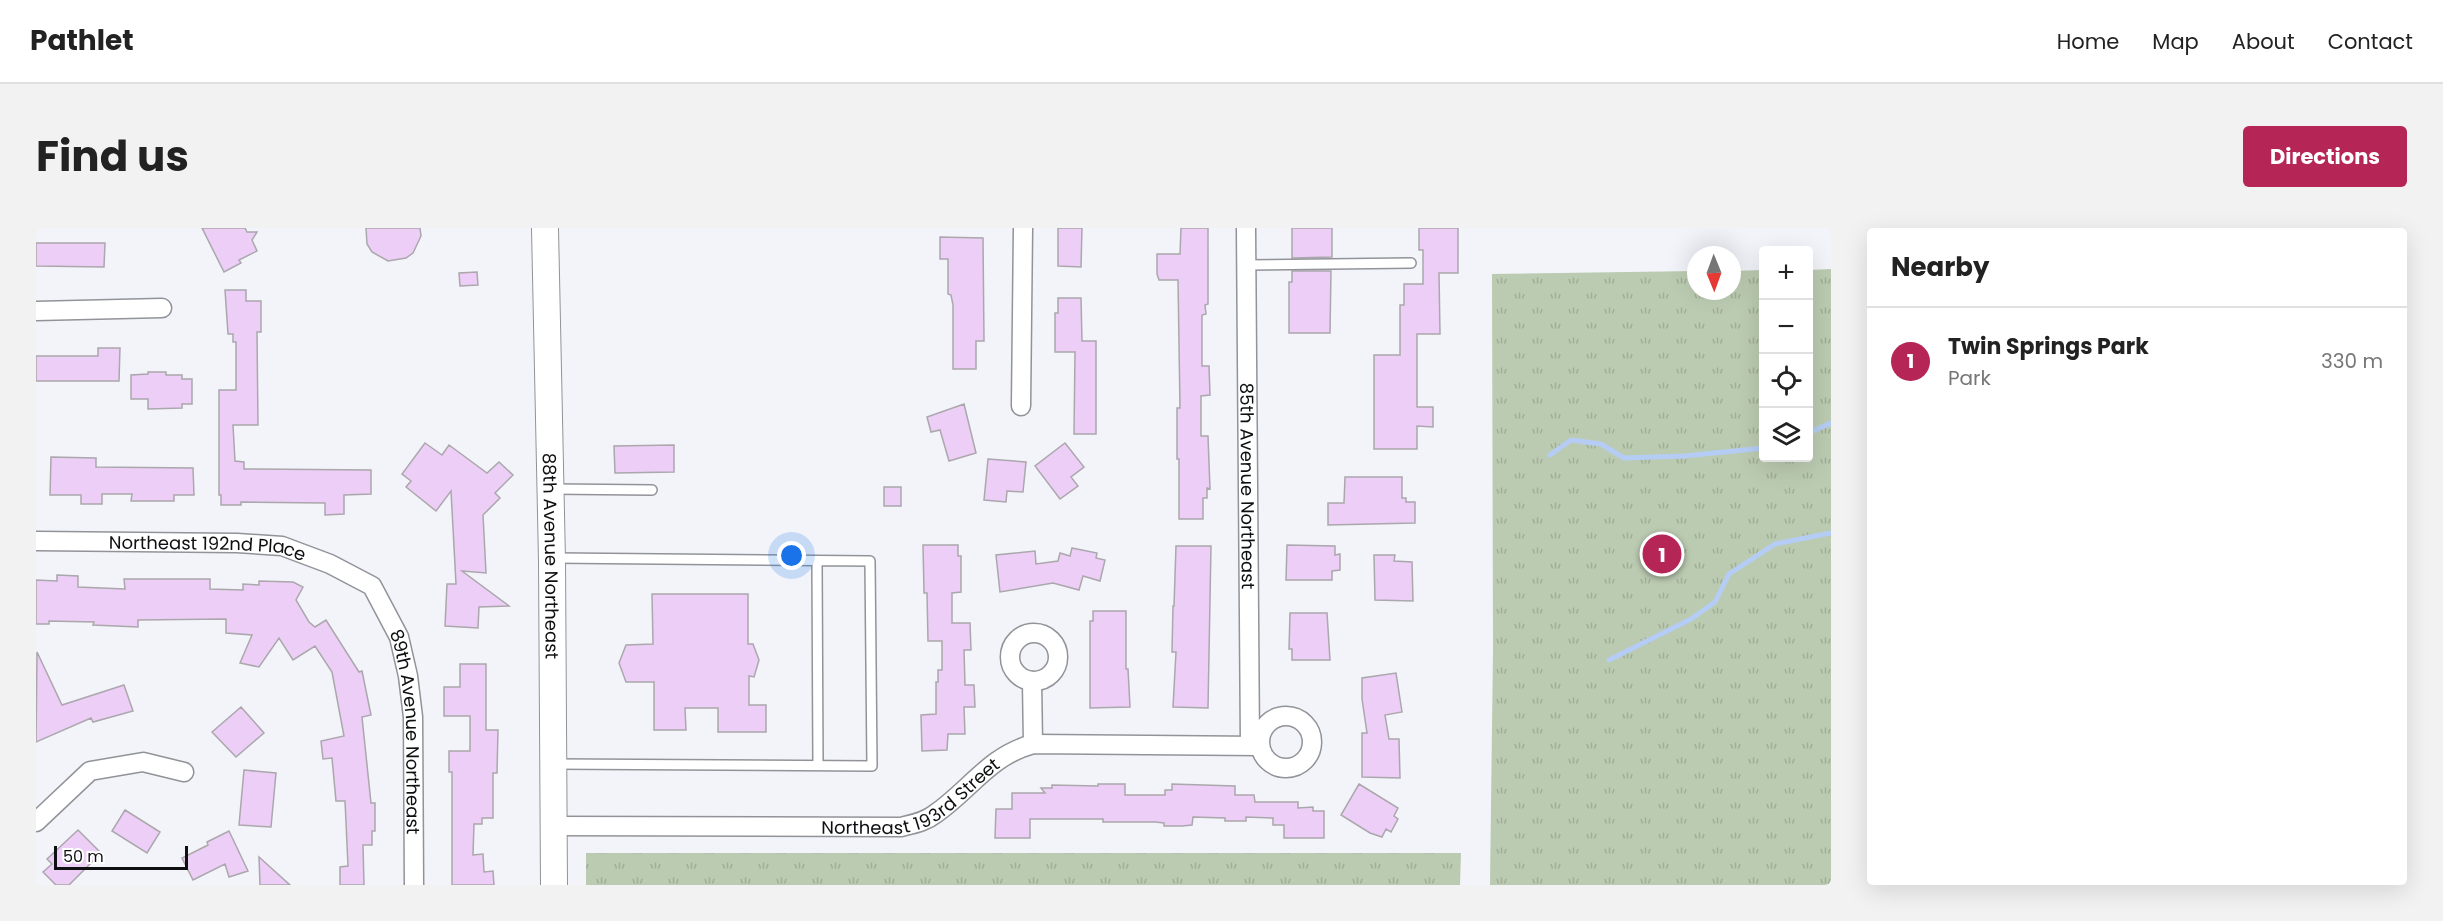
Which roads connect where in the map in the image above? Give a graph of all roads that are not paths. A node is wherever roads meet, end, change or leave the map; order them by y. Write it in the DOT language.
graph roads {
  1 [pos="545,228"];
  2 [pos="1023,228"];
  3 [pos="1246,228"];
  4 [pos="1411,263"];
  5 [pos="1246,265"];
  6 [pos="162,308"];
  7 [pos="36,311"];
  8 [pos="1021,406"];
  9 [pos="550,489"];
  10 [pos="652,490"];
  11 [pos="36,541"];
  12 [pos="551,558"];
  13 [pos="817,561"];
  14 [pos="372,586"];
  15 [pos="1032,681"];
  16 [pos="1033,744"];
  17 [pos="1255,745"];
  18 [pos="552,764"];
  19 [pos="818,765"];
  20 [pos="184,772"];
  21 [pos="36,822"];
  22 [pos="552,826"];
  23 [pos="414,885"];
  24 [pos="554,885"];
  1 -- 9 [label="street, 88th Avenue Northeast"];
  2 -- 8 [label="street"];
  3 -- 5 [label="street, 85th Avenue Northeast"];
  4 -- 5 [label="lane"];
  5 -- 17 [label="street, 85th Avenue Northeast"];
  6 -- 7 [label="street"];
  9 -- 10 [label="lane"];
  9 -- 12 [label="street, 88th Avenue Northeast"];
  11 -- 14 [label="street, Northeast 192nd Place"];
  12 -- 13 [label="lane"];
  12 -- 18 [label="street, 88th Avenue Northeast"];
  13 -- 19 [label="lane"];
  13 -- 19 [label="lane"];
  14 -- 23 [label="street, 89th Avenue Northeast"];
  15 -- 16 [label="street"];
  16 -- 17 [label="street, Northeast 193rd Street"];
  16 -- 22 [label="street, Northeast 193rd Street"];
  18 -- 19 [label="lane"];
  18 -- 22 [label="street, 88th Avenue Northeast"];
  20 -- 21 [label="street"];
  22 -- 24 [label="street, 88th Avenue Northeast"];
}
